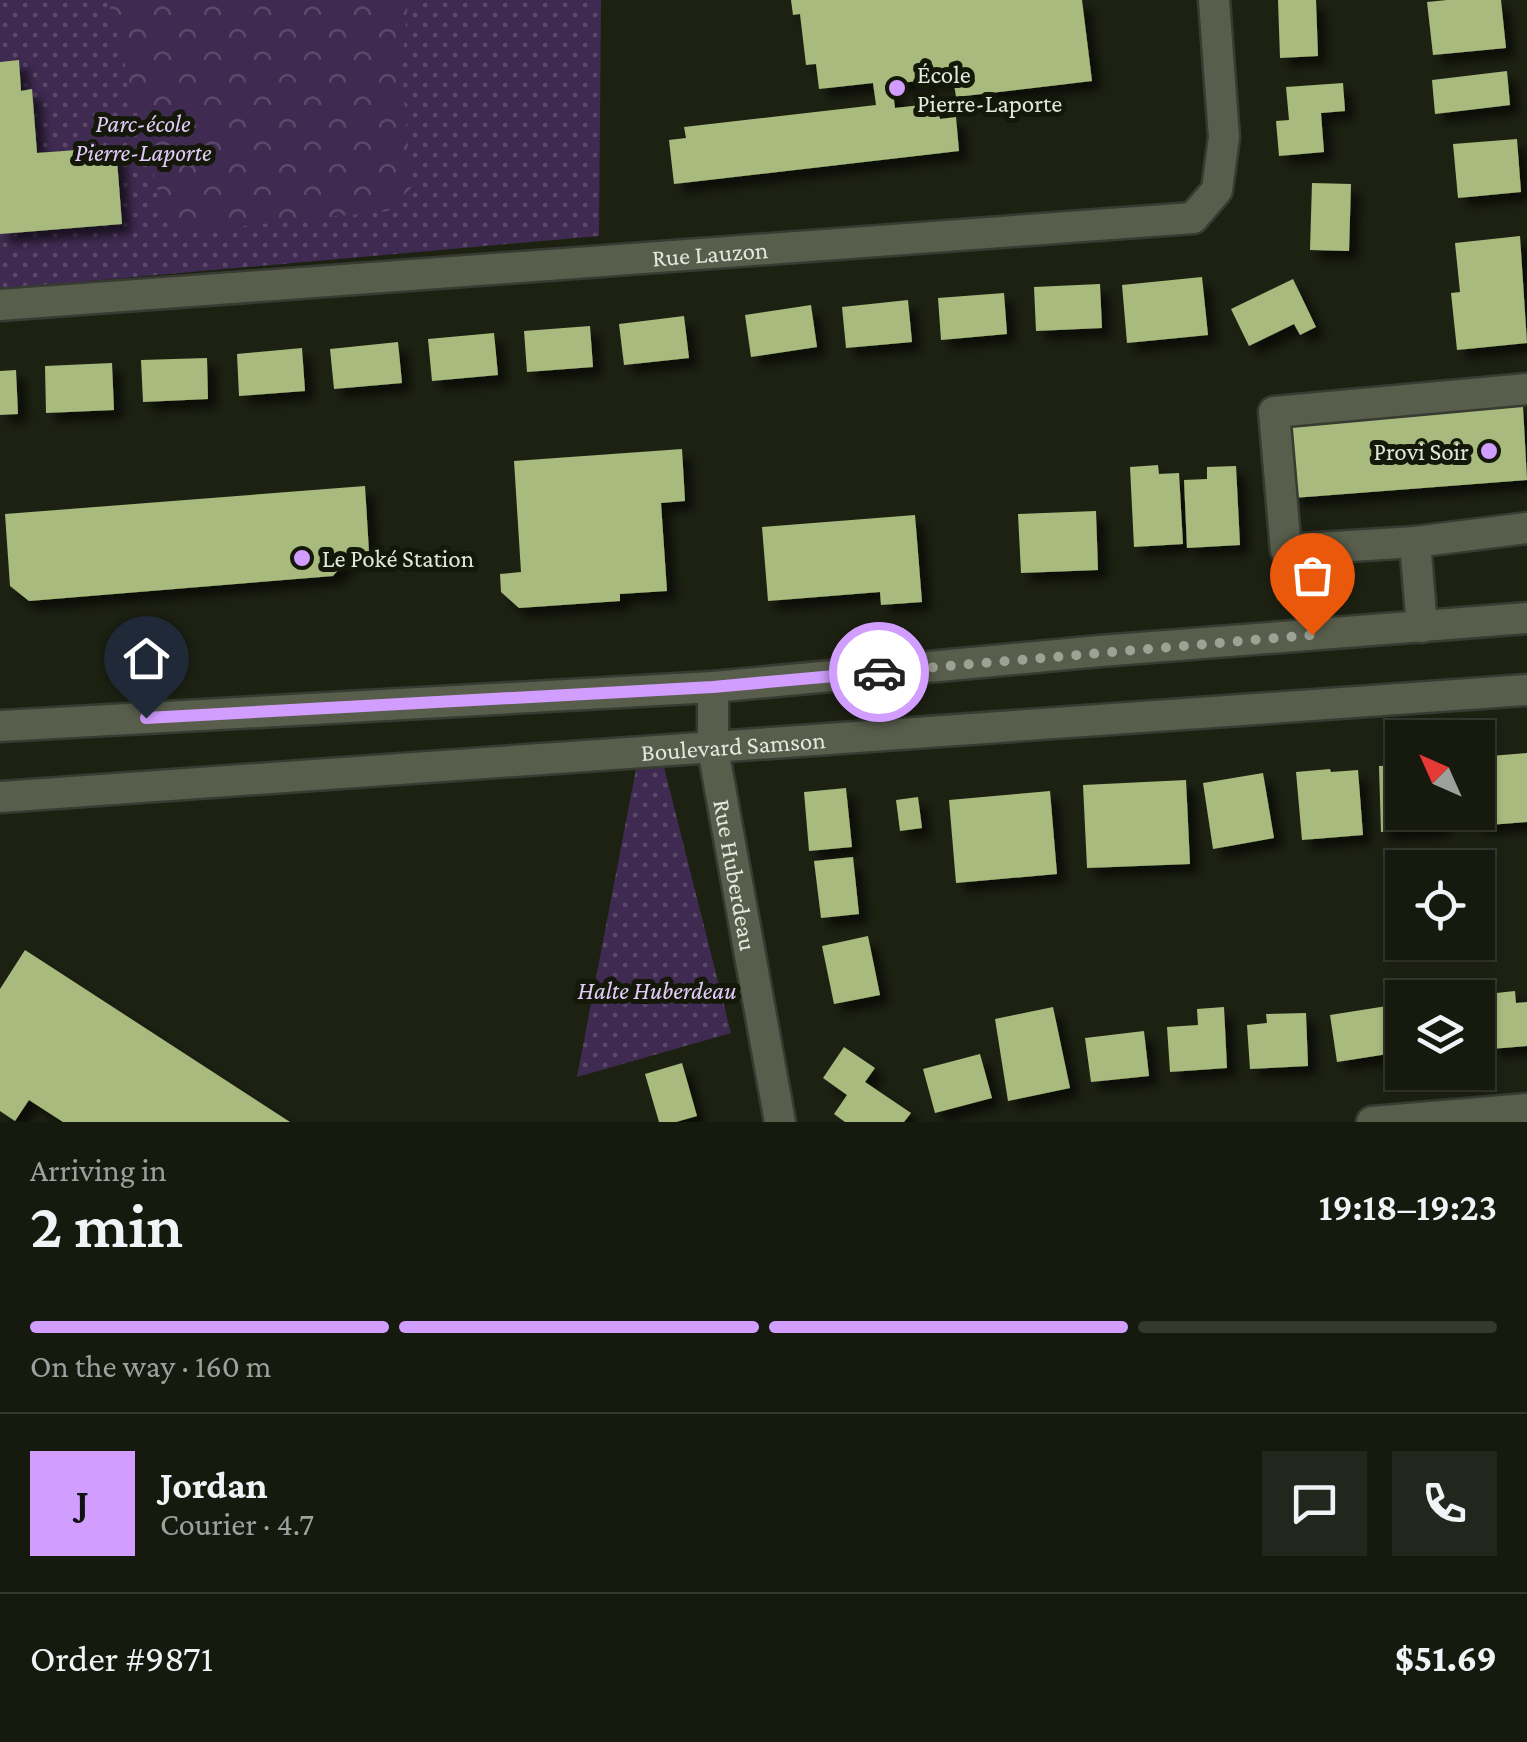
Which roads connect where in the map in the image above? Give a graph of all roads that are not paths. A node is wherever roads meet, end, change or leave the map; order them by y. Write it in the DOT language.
graph roads {
  1 [pos="1214,0"];
  2 [pos="0,305"];
  3 [pos="1527,389"];
  4 [pos="1527,528"];
  5 [pos="1416,542"];
  6 [pos="1527,618"];
  7 [pos="1422,627"];
  8 [pos="713,687"];
  9 [pos="1527,690"];
  10 [pos="0,726"];
  11 [pos="714,750"];
  12 [pos="0,796"];
  13 [pos="1527,1109"];
  14 [pos="780,1122"];
  15 [pos="1372,1122"];
  1 -- 2 [label="street, Rue Lauzon"];
  3 -- 5 [label="street"];
  4 -- 5 [label="street"];
  5 -- 7 [label="street"];
  6 -- 7 [label="street"];
  7 -- 8 [label="street"];
  8 -- 10 [label="street"];
  8 -- 11 [label="street, Rue Huberdeau"];
  9 -- 11 [label="street, Boulevard Samson"];
  11 -- 12 [label="street, Boulevard Samson"];
  11 -- 14 [label="street, Rue Huberdeau"];
  13 -- 15 [label="street"];
}
